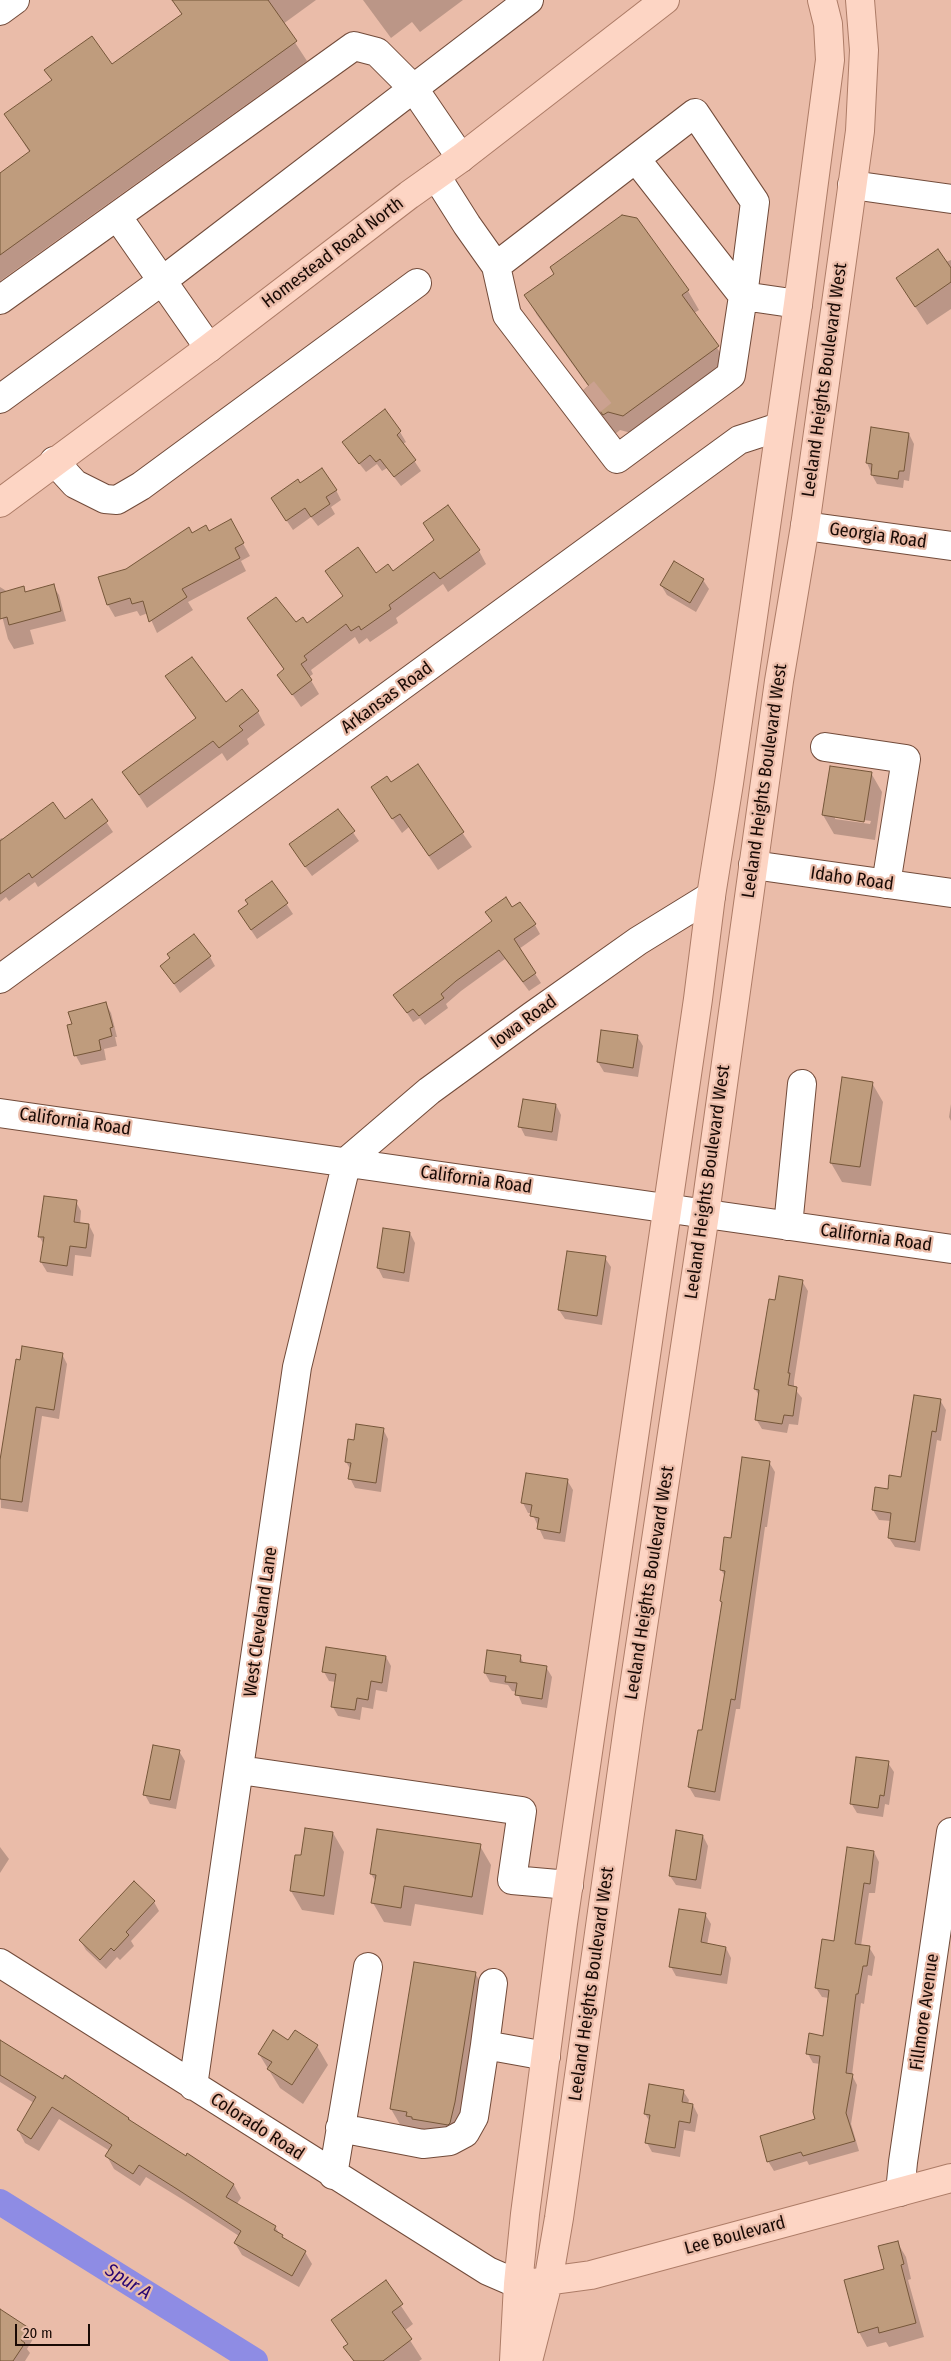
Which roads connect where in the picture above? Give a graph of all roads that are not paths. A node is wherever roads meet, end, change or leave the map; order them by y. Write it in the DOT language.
graph roads {
  1 [pos="15,0"];
  2 [pos="529,0"];
  3 [pos="822,0"];
  4 [pos="860,0"];
  5 [pos="662,1"];
  6 [pos="0,11"];
  7 [pos="414,89"];
  8 [pos="461,158"];
  9 [pos="636,159"];
  10 [pos="436,176"];
  11 [pos="852,185"];
  12 [pos="951,199"];
  13 [pos="117,216"];
  14 [pos="496,266"];
  15 [pos="162,281"];
  16 [pos="417,283"];
  17 [pos="743,296"];
  18 [pos="0,300"];
  19 [pos="798,304"];
  20 [pos="209,348"];
  21 [pos="539,356"];
  22 [pos="584,390"];
  23 [pos="0,399"];
  24 [pos="603,415"];
  25 [pos="780,427"];
  26 [pos="609,449"];
  27 [pos="54,461"];
  28 [pos="0,503"];
  29 [pos="804,526"];
  30 [pos="951,546"];
  31 [pos="825,747"];
  32 [pos="753,865"];
  33 [pos="886,884"];
  34 [pos="951,893"];
  35 [pos="711,896"];
  36 [pos="0,978"];
  37 [pos="802,1084"];
  38 [pos="0,1112"];
  39 [pos="347,1161"];
  40 [pos="667,1208"];
  41 [pos="705,1214"];
  42 [pos="788,1226"];
  43 [pos="951,1249"];
  44 [pos="240,1770"];
  45 [pos="951,1832"];
  46 [pos="569,1885"];
  47 [pos="0,1963"];
  48 [pos="368,1966"];
  49 [pos="493,1983"];
  50 [pos="485,2045"];
  51 [pos="546,2056"];
  52 [pos="193,2086"];
  53 [pos="340,2128"];
  54 [pos="332,2175"];
  55 [pos="951,2178"];
  56 [pos="900,2192"];
  57 [pos="548,2282"];
  58 [pos="518,2284"];
  59 [pos="514,2361"];
  60 [pos="528,2361"];
  1 -- 6 [label="street"];
  2 -- 7 [label="street"];
  3 -- 19 [label="main road, Leeland Heights Boulevard West"];
  4 -- 11 [label="main road, Leeland Heights Boulevard West"];
  5 -- 8 [label="main road, Homestead Road North"];
  7 -- 8 [label="street"];
  7 -- 13 [label="street"];
  7 -- 15 [label="street"];
  8 -- 10 [label="main road, Homestead Road North"];
  9 -- 14 [label="street"];
  9 -- 17 [label="street"];
  9 -- 17 [label="street"];
  10 -- 14 [label="street"];
  10 -- 20 [label="main road, Homestead Road North"];
  11 -- 12 [label="street"];
  11 -- 29 [label="main road, Leeland Heights Boulevard West"];
  13 -- 15 [label="street"];
  13 -- 18 [label="street"];
  14 -- 21 [label="street"];
  15 -- 20 [label="street"];
  15 -- 23 [label="street"];
  16 -- 27 [label="street"];
  17 -- 19 [label="street"];
  17 -- 26 [label="street"];
  19 -- 25 [label="main road, Leeland Heights Boulevard West"];
  20 -- 27 [label="main road, Homestead Road North"];
  21 -- 22 [label="street"];
  21 -- 26 [label="street"];
  24 -- 26 [label="street"];
  25 -- 35 [label="main road, Leeland Heights Boulevard West"];
  25 -- 36 [label="street, Arkansas Road"];
  27 -- 28 [label="main road, Homestead Road North"];
  29 -- 30 [label="street, Georgia Road"];
  29 -- 32 [label="main road, Leeland Heights Boulevard West"];
  31 -- 33 [label="street"];
  32 -- 33 [label="street, Idaho Road"];
  32 -- 41 [label="main road, Leeland Heights Boulevard West"];
  33 -- 34 [label="street, Idaho Road"];
  35 -- 39 [label="street, Iowa Road"];
  35 -- 40 [label="main road, Leeland Heights Boulevard West"];
  37 -- 42 [label="street"];
  38 -- 39 [label="street, California Road"];
  39 -- 40 [label="street, California Road"];
  39 -- 44 [label="street, West Cleveland Lane"];
  40 -- 41 [label="street, California Road"];
  40 -- 46 [label="main road, Leeland Heights Boulevard West"];
  41 -- 42 [label="street, California Road"];
  41 -- 57 [label="main road, Leeland Heights Boulevard West"];
  42 -- 43 [label="street, California Road"];
  44 -- 46 [label="street"];
  44 -- 52 [label="street, West Cleveland Lane"];
  45 -- 56 [label="street, Fillmore Avenue"];
  46 -- 51 [label="main road, Leeland Heights Boulevard West"];
  47 -- 52 [label="street, Colorado Road"];
  48 -- 53 [label="street"];
  49 -- 50 [label="street"];
  50 -- 51 [label="street"];
  50 -- 53 [label="street"];
  51 -- 58 [label="main road, Leeland Heights Boulevard West"];
  52 -- 54 [label="street, Colorado Road"];
  53 -- 54 [label="street"];
  54 -- 58 [label="street, Colorado Road"];
  55 -- 56 [label="main road, Lee Boulevard"];
  56 -- 57 [label="main road, Lee Boulevard"];
  57 -- 58 [label="main road, Lee Boulevard"];
  57 -- 60 [label="main road, Leeland Heights Boulevard West"];
  58 -- 59 [label="main road, Leeland Heights Boulevard West"];
}
